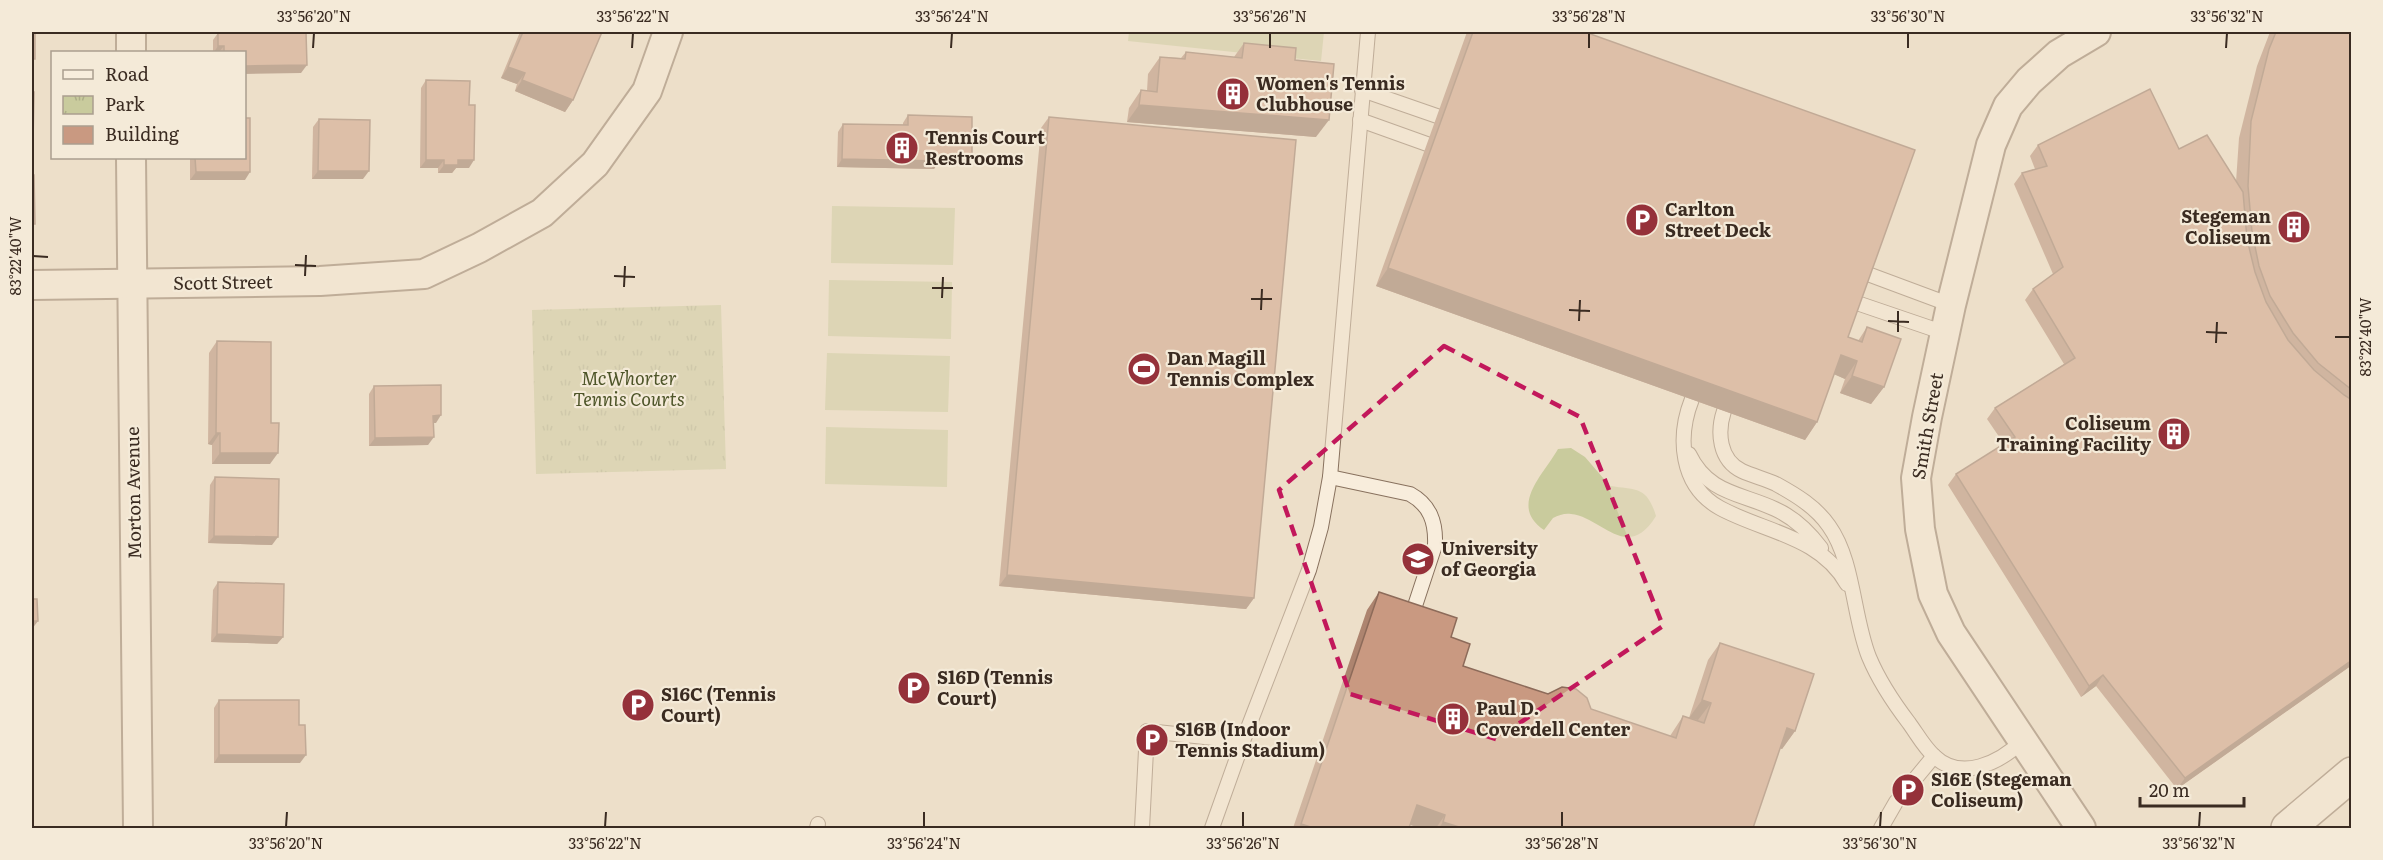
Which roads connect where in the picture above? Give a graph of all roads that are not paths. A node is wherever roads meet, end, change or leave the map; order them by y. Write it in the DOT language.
graph roads {
  1 [pos="131,32"];
  2 [pos="668,32"];
  3 [pos="1368,32"];
  4 [pos="2096,32"];
  5 [pos="131,51"];
  6 [pos="1362,90"];
  7 [pos="1437,116"];
  8 [pos="1360,120"];
  9 [pos="1427,144"];
  10 [pos="131,159"];
  11 [pos="1865,273"];
  12 [pos="132,284"];
  13 [pos="32,285"];
  14 [pos="1854,302"];
  15 [pos="1951,305"];
  16 [pos="1945,333"];
  17 [pos="1692,399"];
  18 [pos="1724,411"];
  19 [pos="1683,431"];
  20 [pos="1330,477"];
  21 [pos="1831,564"];
  22 [pos="1852,594"];
  23 [pos="1409,624"];
  24 [pos="2023,740"];
  25 [pos="1243,741"];
  26 [pos="1934,756"];
  27 [pos="2352,774"];
  28 [pos="138,828"];
  29 [pos="1142,828"];
  30 [pos="1212,828"];
  31 [pos="1881,828"];
  32 [pos="2081,828"];
  33 [pos="2288,828"];
  1 -- 5 [label="street"];
  2 -- 12 [label="street, Scott Street"];
  3 -- 6 [label="lane"];
  4 -- 15 [label="street, Smith Street"];
  6 -- 7 [label="lane"];
  6 -- 8 [label="lane"];
  8 -- 9 [label="lane"];
  8 -- 20 [label="lane"];
  10 -- 12 [label="street, Morton Avenue"];
  11 -- 15 [label="lane"];
  12 -- 13 [label="street, Scott Street"];
  12 -- 28 [label="street, Morton Avenue"];
  14 -- 16 [label="lane"];
  15 -- 16 [label="street, Smith Street"];
  16 -- 24 [label="street, Smith Street"];
  17 -- 19 [label="lane"];
  18 -- 22 [label="lane"];
  19 -- 21 [label="lane"];
  19 -- 21 [label="lane"];
  20 -- 23 [label="lane"];
  20 -- 25 [label="lane"];
  21 -- 22 [label="lane"];
  22 -- 26 [label="lane"];
  24 -- 26 [label="lane"];
  24 -- 32 [label="street, Smith Street"];
  25 -- 29 [label="lane"];
  25 -- 30 [label="lane"];
  26 -- 31 [label="lane"];
  27 -- 33 [label="street"];
}
